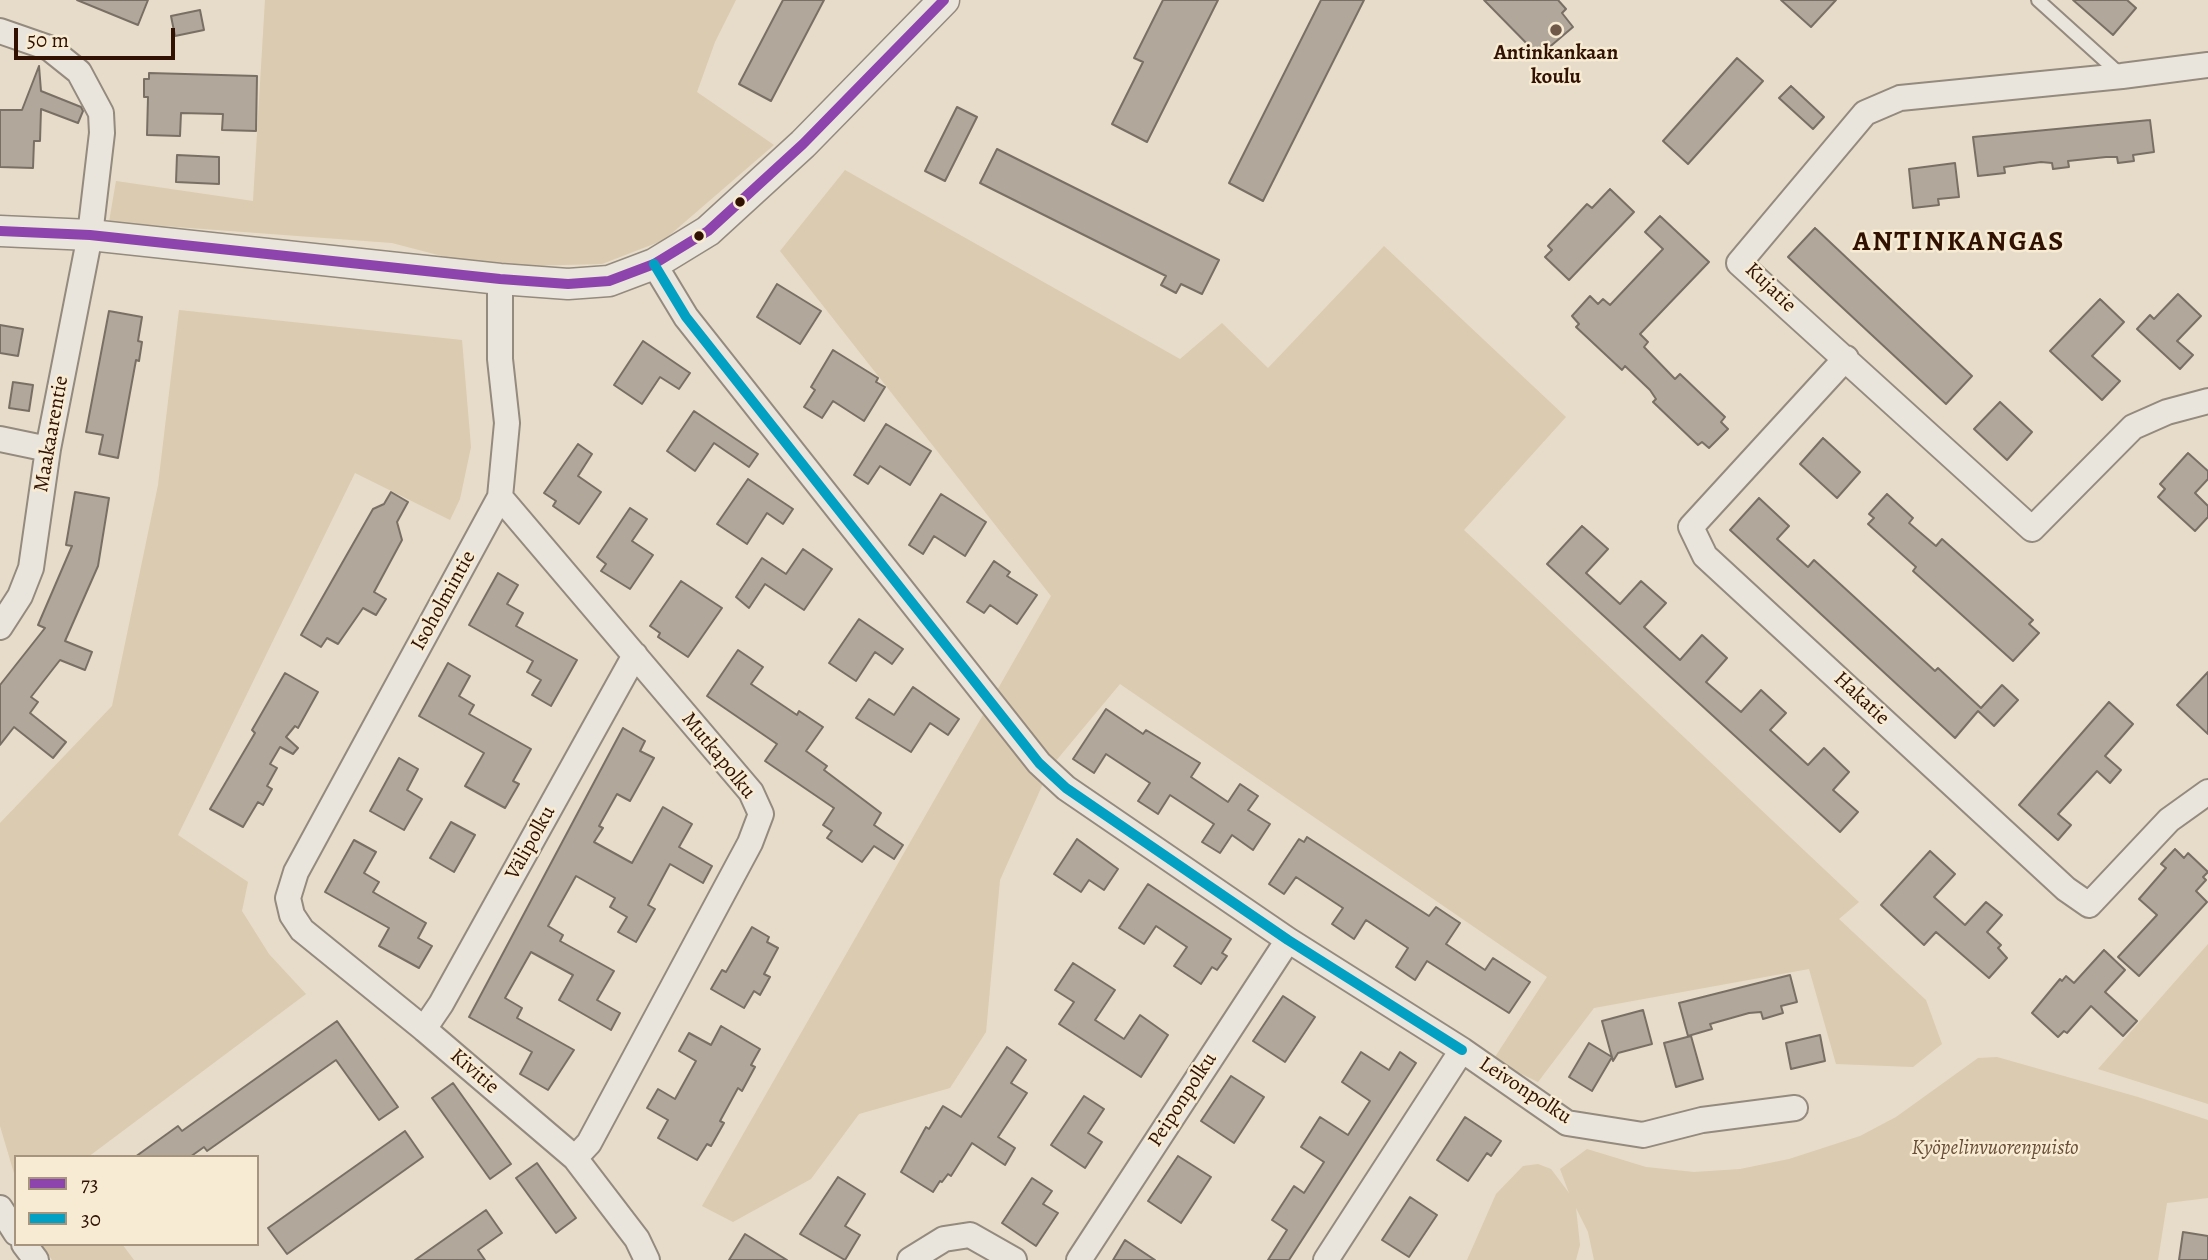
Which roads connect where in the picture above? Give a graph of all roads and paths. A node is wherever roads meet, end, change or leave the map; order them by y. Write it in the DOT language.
graph roads {
  1 [pos="944,0"];
  2 [pos="2038,0"];
  3 [pos="0,31"];
  4 [pos="2208,65"];
  5 [pos="2122,76"];
  6 [pos="0,231"];
  7 [pos="90,235"];
  8 [pos="654,264"];
  9 [pos="500,279"];
  10 [pos="1846,358"];
  11 [pos="2208,401"];
  12 [pos="0,439"];
  13 [pos="48,449"];
  14 [pos="500,497"];
  15 [pos="0,627"];
  16 [pos="635,655"];
  17 [pos="2208,792"];
  18 [pos="288,898"];
  19 [pos="1288,940"];
  20 [pos="424,1029"];
  21 [pos="1462,1050"];
  22 [pos="1796,1108"];
  23 [pos="575,1158"];
  24 [pos="0,1208"];
  25 [pos="14,1230"];
  26 [pos="648,1260"];
  27 [pos="911,1260"];
  28 [pos="1014,1260"];
  29 [pos="1079,1260"];
  30 [pos="1326,1260"];
  1 -- 8 [label="street"];
  2 -- 5 [label="lane"];
  3 -- 7 [label="street, Maakaarentie"];
  4 -- 5 [label="street, Kujatie"];
  5 -- 10 [label="street, Kujatie"];
  6 -- 7 [label="street"];
  7 -- 9 [label="street"];
  7 -- 13 [label="street, Maakaarentie"];
  8 -- 9 [label="street"];
  8 -- 19 [label="street"];
  9 -- 14 [label="street, Isoholmintie"];
  10 -- 11 [label="street, Kujatie"];
  10 -- 17 [label="street, Hakatie"];
  12 -- 13 [label="street"];
  13 -- 15 [label="street, Maakaarentie"];
  14 -- 16 [label="street, Mutkapolku"];
  14 -- 18 [label="street, Isoholmintie"];
  16 -- 20 [label="street, Välipolku"];
  16 -- 23 [label="street, Mutkapolku"];
  18 -- 20 [label="street, Kivitie"];
  19 -- 21 [label="street"];
  19 -- 29 [label="street, Peiponpolku"];
  20 -- 23 [label="street, Kivitie"];
  21 -- 22 [label="street, Leivonpolku"];
  21 -- 30 [label="street, Leivonpolku"];
  23 -- 26 [label="street, Kivitie"];
  24 -- 25 [label="street"];
  27 -- 28 [label="street"];
}
